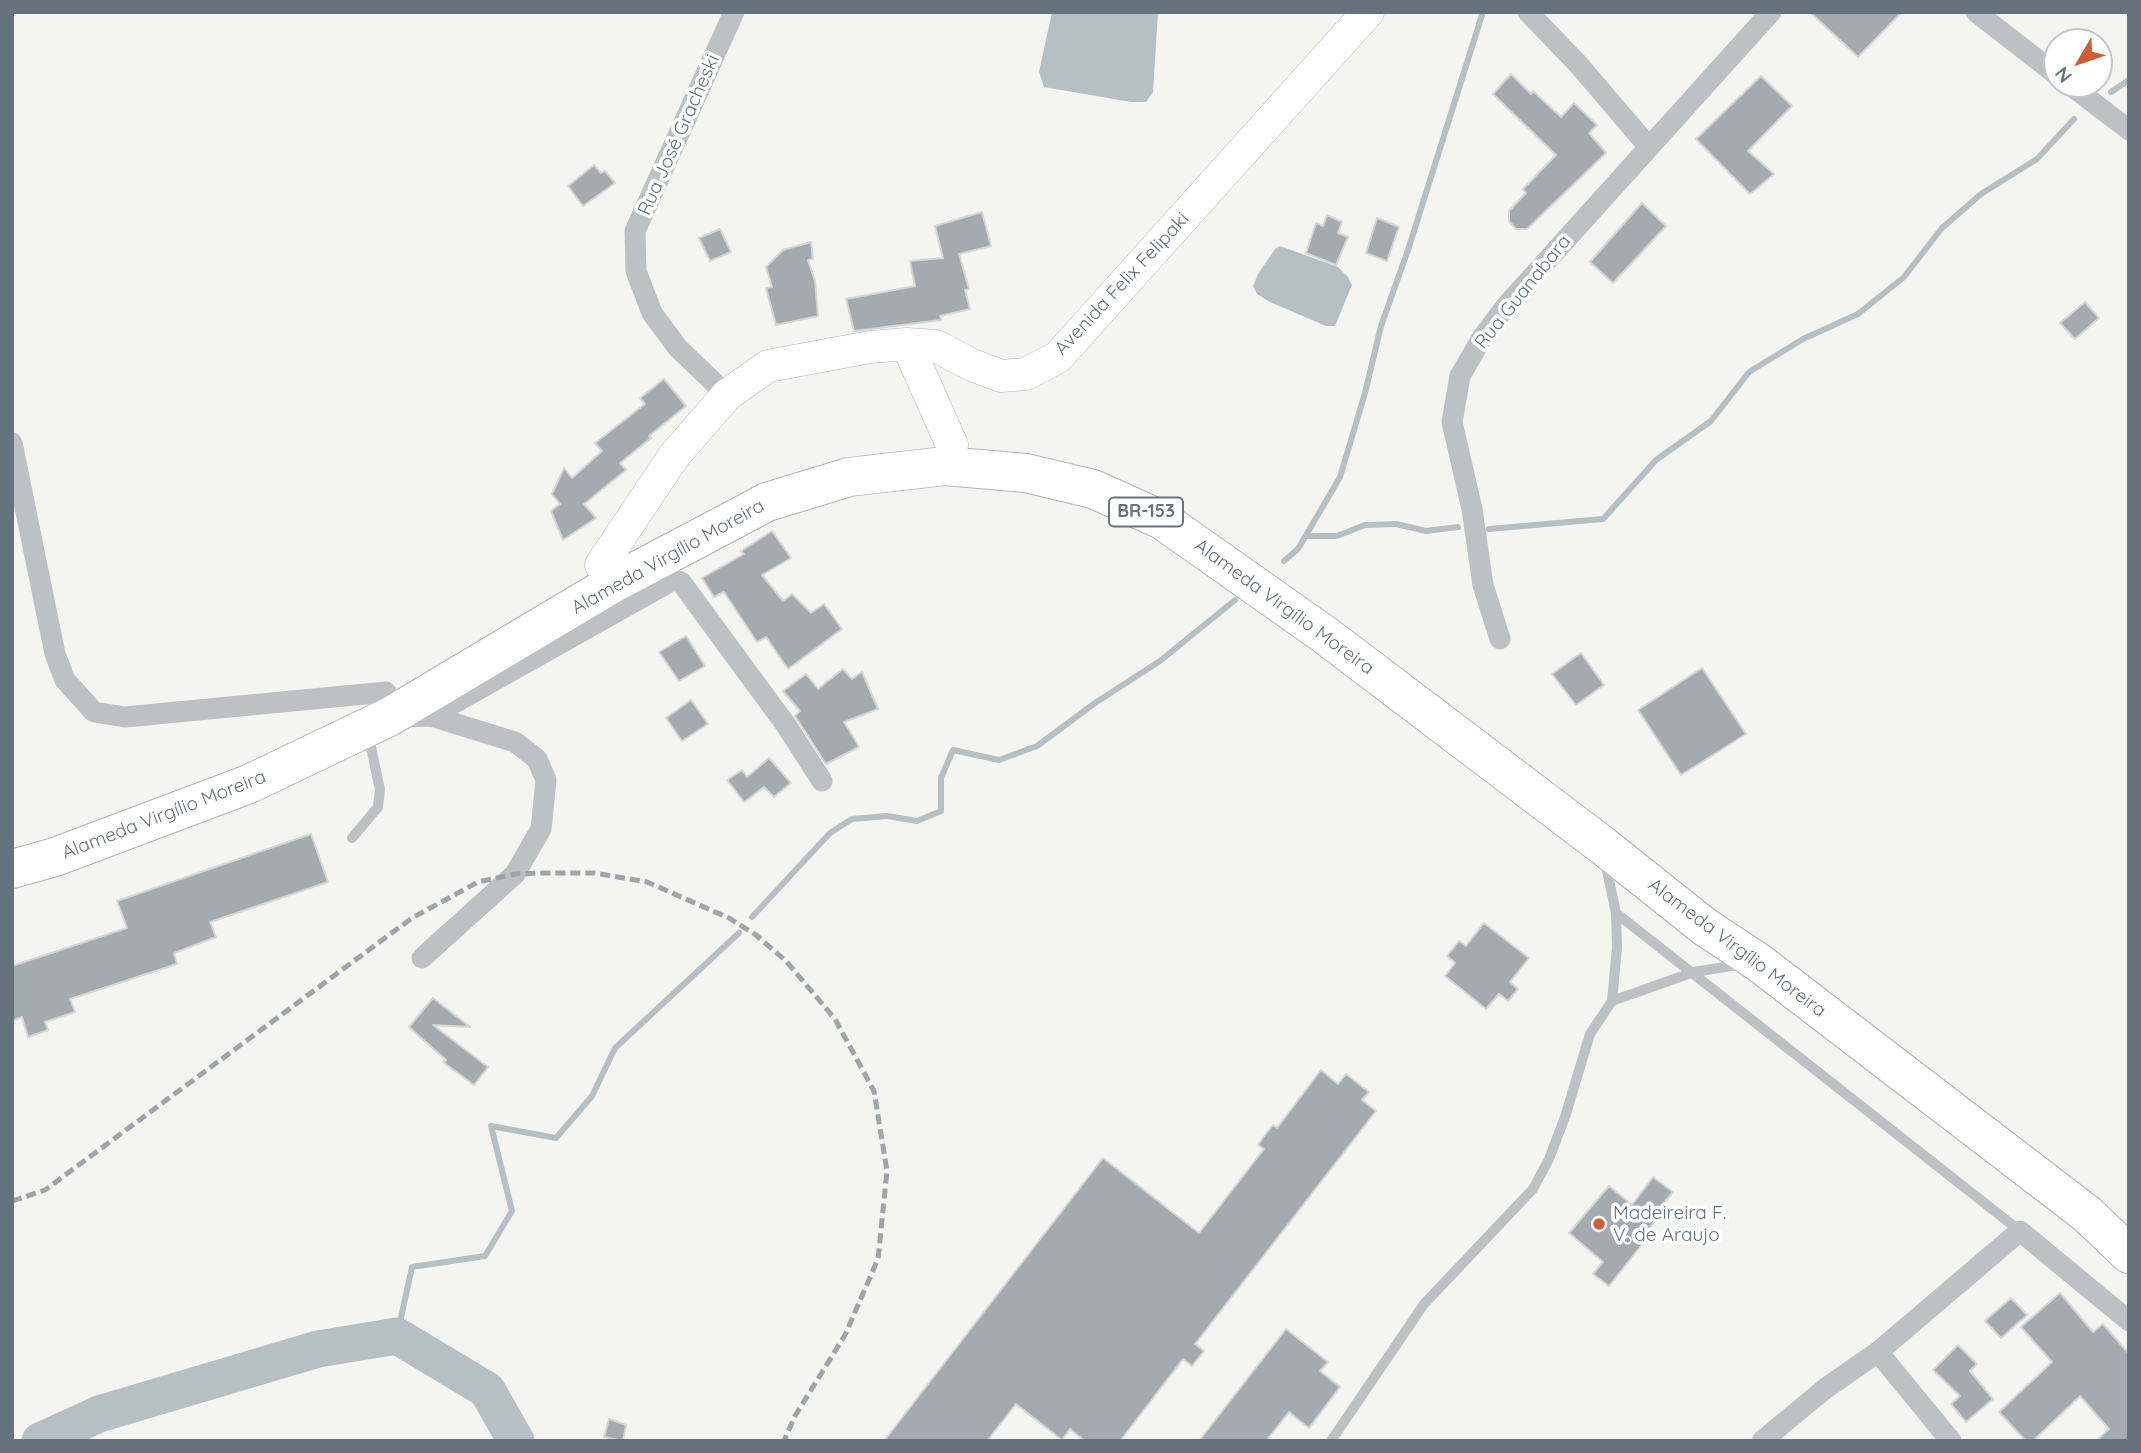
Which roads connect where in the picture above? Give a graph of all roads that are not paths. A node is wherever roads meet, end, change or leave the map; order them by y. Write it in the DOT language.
graph roads {
  1 [pos="734,12"];
  2 [pos="1368,12"];
  3 [pos="1528,12"];
  4 [pos="1771,12"];
  5 [pos="1976,12"];
  6 [pos="2043,64"];
  7 [pos="2087,98"];
  8 [pos="2129,130"];
  9 [pos="1648,146"];
  10 [pos="907,344"];
  11 [pos="727,395"];
  12 [pos="12,443"];
  13 [pos="952,445"];
  14 [pos="601,565"];
  15 [pos="1500,639"];
  16 [pos="381,712"];
  17 [pos="431,716"];
  18 [pos="822,781"];
  19 [pos="352,838"];
  20 [pos="1602,845"];
  21 [pos="12,847"];
  22 [pos="12,869"];
  23 [pos="1616,913"];
  24 [pos="422,958"];
  25 [pos="1758,962"];
  26 [pos="1694,972"];
  27 [pos="1612,1001"];
  28 [pos="2129,1224"];
  29 [pos="2020,1231"];
  30 [pos="2129,1254"];
  31 [pos="2129,1321"];
  32 [pos="1878,1352"];
  33 [pos="1331,1441"];
  34 [pos="1762,1441"];
  35 [pos="1951,1441"];
  1 -- 11 [label="street, Rua José Gracheski"];
  2 -- 10 [label="street, Avenida Felix Felipaki"];
  3 -- 9 [label="street"];
  4 -- 9 [label="street, Rua Guanabara"];
  5 -- 6 [label="street"];
  7 -- 8 [label="street"];
  9 -- 15 [label="street, Rua Guanabara"];
  10 -- 11 [label="street, Avenida Felix Felipaki"];
  10 -- 13 [label="street"];
  11 -- 14 [label="street, Avenida Felix Felipaki"];
  12 -- 16 [label="street"];
  13 -- 14 [label="highway, Alameda Virgílio Moreira / BR-153"];
  13 -- 28 [label="highway, Alameda Virgílio Moreira / BR-153"];
  14 -- 16 [label="highway, Alameda Virgílio Moreira / BR-153"];
  16 -- 17 [label="street"];
  16 -- 19 [label="lane"];
  16 -- 20 [label="highway, Alameda Virgílio Moreira / BR-153"];
  16 -- 21 [label="highway, Alameda Virgílio Moreira / BR-153"];
  16 -- 22 [label="highway, Alameda Virgílio Moreira / BR-153"];
  17 -- 18 [label="street"];
  17 -- 24 [label="street"];
  20 -- 23 [label="lane"];
  20 -- 25 [label="highway, Alameda Virgílio Moreira / BR-153"];
  23 -- 26 [label="lane"];
  23 -- 27 [label="lane"];
  25 -- 26 [label="lane"];
  25 -- 30 [label="highway, Alameda Virgílio Moreira / BR-153"];
  26 -- 27 [label="lane"];
  26 -- 29 [label="lane"];
  27 -- 33 [label="lane"];
  29 -- 31 [label="street"];
  29 -- 32 [label="street"];
  32 -- 34 [label="street"];
  32 -- 35 [label="street"];
}
